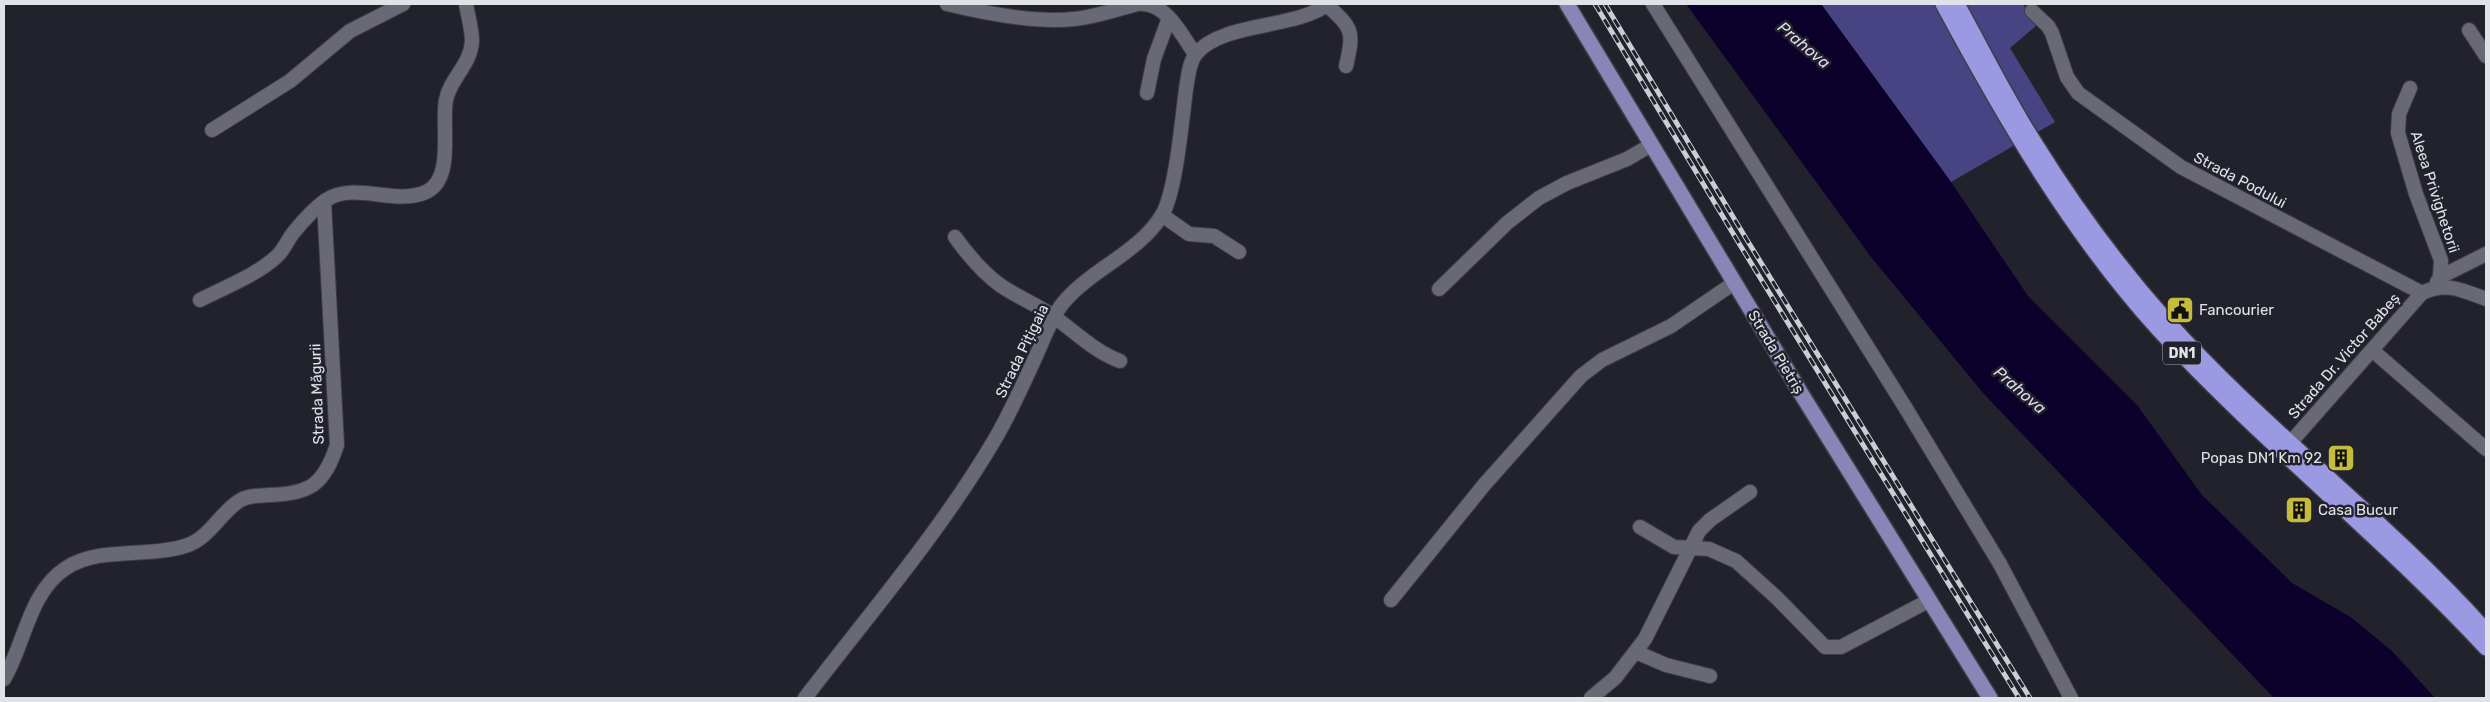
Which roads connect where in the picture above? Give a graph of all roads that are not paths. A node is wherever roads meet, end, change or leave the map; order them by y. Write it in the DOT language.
graph roads {
  1 [pos="403,4"];
  2 [pos="466,4"];
  3 [pos="948,4"];
  4 [pos="1138,4"];
  5 [pos="1143,4"];
  6 [pos="1327,4"];
  7 [pos="1567,4"];
  8 [pos="1653,4"];
  9 [pos="1943,4"];
  10 [pos="1957,4"];
  11 [pos="2032,11"];
  12 [pos="1169,18"];
  13 [pos="2469,30"];
  14 [pos="1195,54"];
  15 [pos="2486,56"];
  16 [pos="1346,66"];
  17 [pos="2410,88"];
  18 [pos="1146,93"];
  19 [pos="212,130"];
  20 [pos="1651,144"];
  21 [pos="324,202"];
  22 [pos="1162,215"];
  23 [pos="955,237"];
  24 [pos="1239,252"];
  25 [pos="2486,254"];
  26 [pos="2440,277"];
  27 [pos="1734,283"];
  28 [pos="1439,289"];
  29 [pos="2427,290"];
  30 [pos="2486,299"];
  31 [pos="200,300"];
  32 [pos="1054,317"];
  33 [pos="2372,350"];
  34 [pos="1120,361"];
  35 [pos="2291,442"];
  36 [pos="2486,450"];
  37 [pos="1750,492"];
  38 [pos="1640,527"];
  39 [pos="1690,547"];
  40 [pos="1390,600"];
  41 [pos="1928,601"];
  42 [pos="2486,632"];
  43 [pos="2486,648"];
  44 [pos="1636,652"];
  45 [pos="1710,676"];
  46 [pos="4,678"];
  47 [pos="805,698"];
  48 [pos="1591,698"];
  49 [pos="1990,698"];
  50 [pos="2071,698"];
  1 -- 19 [label="street"];
  2 -- 21 [label="street"];
  3 -- 4 [label="street"];
  5 -- 12 [label="street"];
  6 -- 14 [label="street"];
  6 -- 16 [label="street"];
  7 -- 20 [label="main road, Strada Pietriș"];
  8 -- 50 [label="street"];
  9 -- 43 [label="highway, DN1"];
  10 -- 35 [label="highway, DN1"];
  11 -- 29 [label="street, Strada Podului"];
  12 -- 14 [label="street"];
  12 -- 18 [label="street"];
  13 -- 15 [label="street"];
  14 -- 22 [label="street, Strada Pițigaia"];
  17 -- 26 [label="street, Aleea Privighetorii"];
  20 -- 27 [label="main road, Strada Pietriș"];
  20 -- 28 [label="street"];
  21 -- 31 [label="street"];
  21 -- 46 [label="street, Strada Măgurii"];
  22 -- 24 [label="street"];
  22 -- 32 [label="street, Strada Pițigaia"];
  23 -- 32 [label="street"];
  25 -- 26 [label="street"];
  26 -- 29 [label="street, Strada Dr. Victor Babeș"];
  27 -- 40 [label="street"];
  27 -- 41 [label="main road, Strada Pietriș"];
  29 -- 30 [label="street, Strada Podului"];
  29 -- 33 [label="street, Strada Dr. Victor Babeș"];
  32 -- 34 [label="street"];
  32 -- 47 [label="street, Strada Pițigaia"];
  33 -- 35 [label="street, Strada Dr. Victor Babeș"];
  33 -- 36 [label="street"];
  35 -- 42 [label="highway, DN1"];
  37 -- 39 [label="street"];
  38 -- 39 [label="street"];
  39 -- 41 [label="street"];
  39 -- 44 [label="street"];
  41 -- 49 [label="main road, Strada Pietriș"];
  44 -- 45 [label="street"];
  44 -- 48 [label="street"];
}
